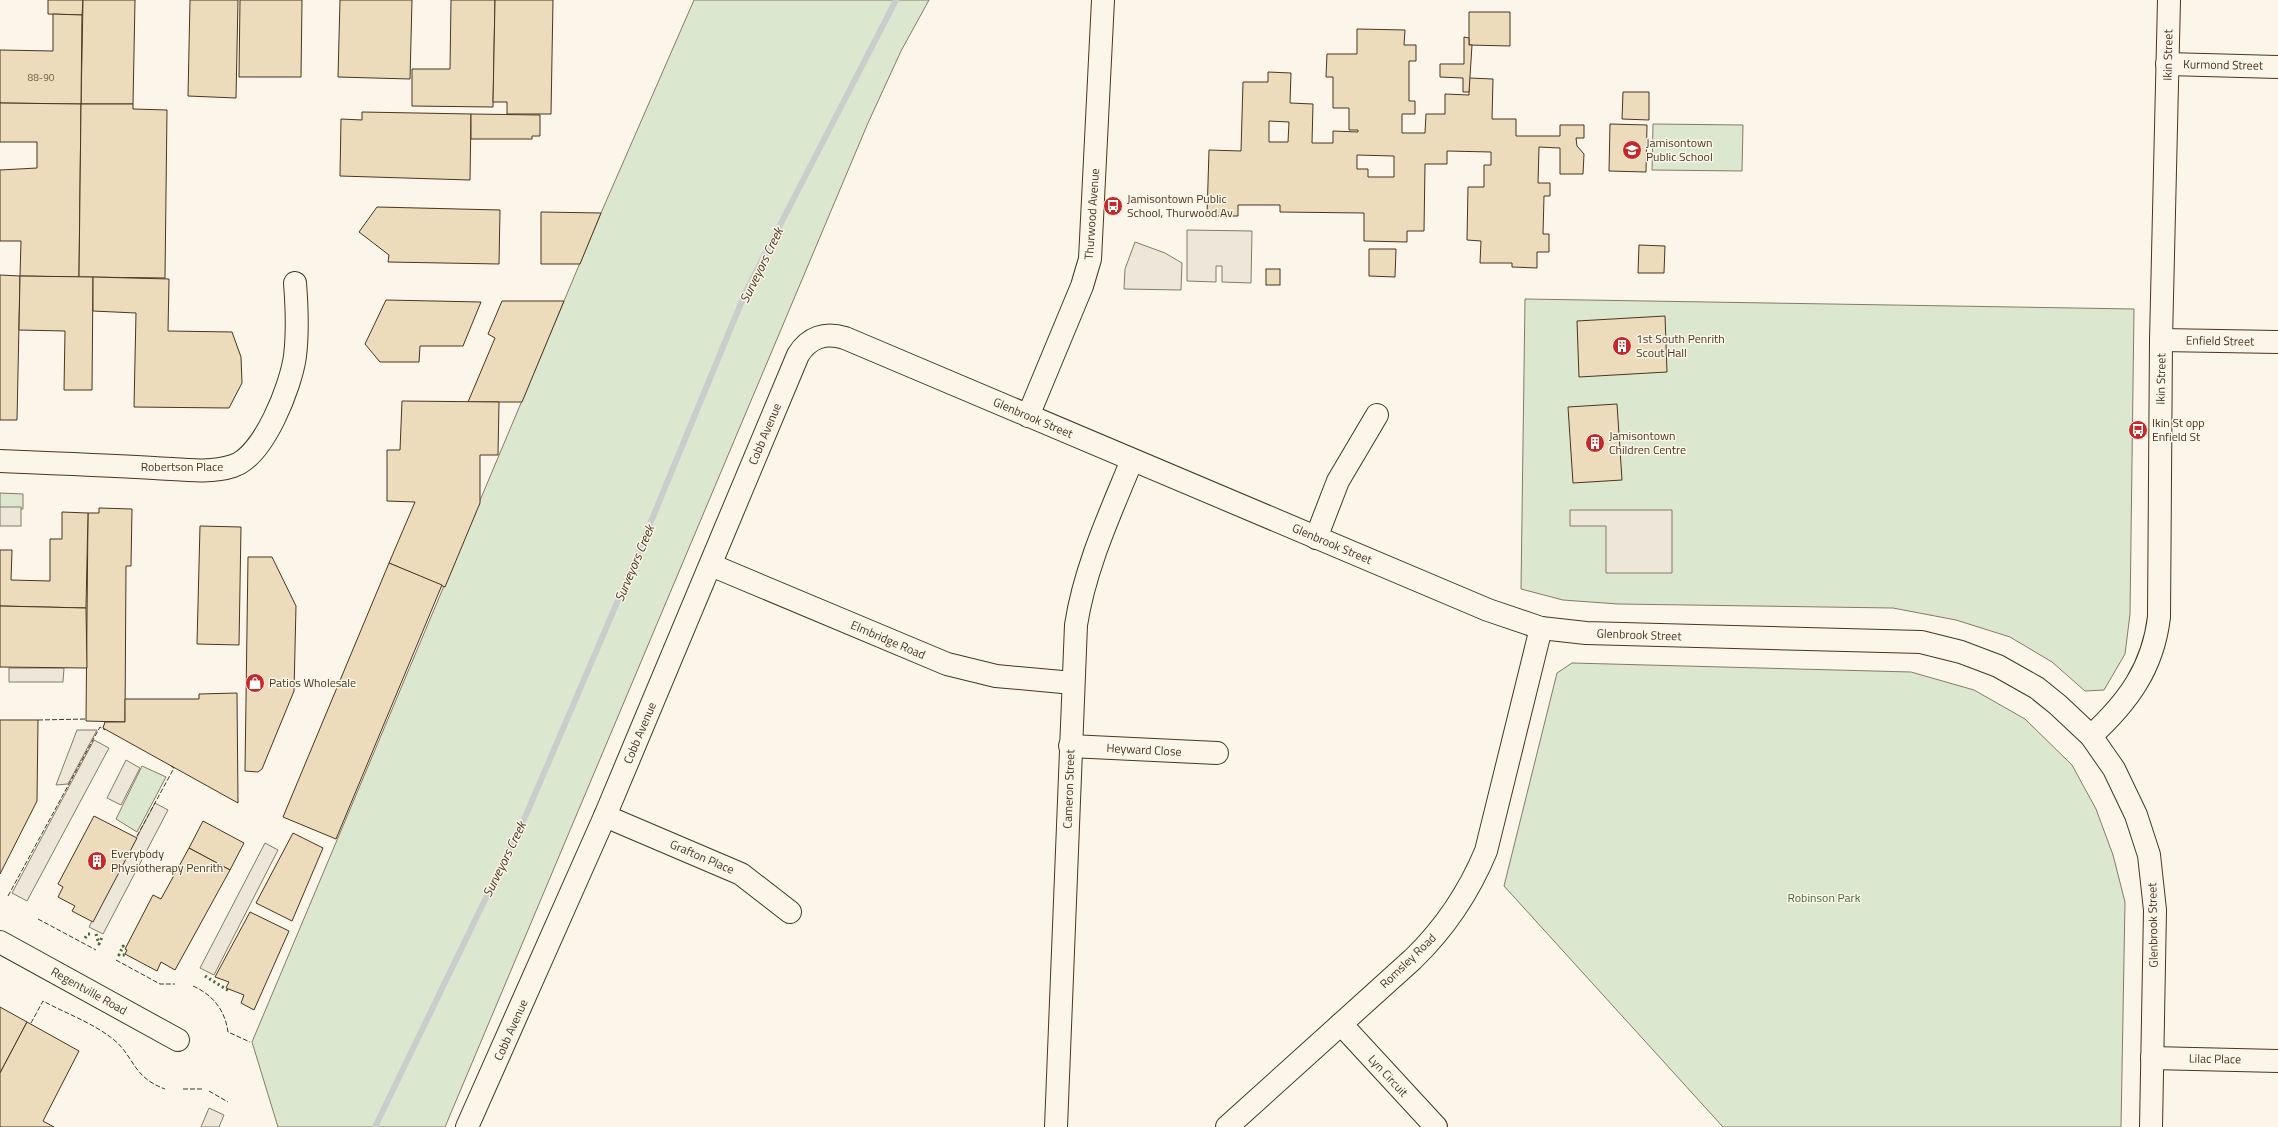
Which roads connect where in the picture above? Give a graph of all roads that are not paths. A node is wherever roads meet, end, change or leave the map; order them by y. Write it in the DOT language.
graph roads {
  1 [pos="1103,0"];
  2 [pos="2169,0"];
  3 [pos="2168,64"];
  4 [pos="2278,67"];
  5 [pos="295,283"];
  6 [pos="812,339"];
  7 [pos="2161,340"];
  8 [pos="2278,342"];
  9 [pos="1378,415"];
  10 [pos="1028,416"];
  11 [pos="1132,460"];
  12 [pos="0,461"];
  13 [pos="1316,538"];
  14 [pos="711,566"];
  15 [pos="1541,628"];
  16 [pos="1073,683"];
  17 [pos="2092,736"];
  18 [pos="1070,746"];
  19 [pos="1217,753"];
  20 [pos="605,816"];
  21 [pos="790,912"];
  22 [pos="0,942"];
  23 [pos="1341,1024"];
  24 [pos="178,1040"];
  25 [pos="2152,1058"];
  26 [pos="2278,1061"];
  27 [pos="467,1127"];
  28 [pos="1056,1127"];
  29 [pos="1227,1127"];
  30 [pos="1436,1127"];
  31 [pos="2151,1127"];
  1 -- 10 [label="street, Thurwood Avenue"];
  2 -- 3 [label="street, Ikin Street"];
  3 -- 4 [label="street, Kurmond Street"];
  3 -- 7 [label="street, Ikin Street"];
  5 -- 12 [label="street, Robertson Place"];
  6 -- 10 [label="street, Glenbrook Street"];
  6 -- 14 [label="street, Cobb Avenue"];
  7 -- 8 [label="street, Enfield Street"];
  7 -- 17 [label="street, Ikin Street"];
  9 -- 13 [label="street"];
  10 -- 11 [label="street, Glenbrook Street"];
  11 -- 13 [label="street, Glenbrook Street"];
  11 -- 16 [label="street, Cameron Street"];
  13 -- 15 [label="street, Glenbrook Street"];
  14 -- 16 [label="street, Elmbridge Road"];
  14 -- 20 [label="street, Cobb Avenue"];
  15 -- 17 [label="street, Glenbrook Street"];
  15 -- 23 [label="street, Romsley Road"];
  16 -- 18 [label="street, Cameron Street"];
  17 -- 25 [label="street, Glenbrook Street"];
  18 -- 19 [label="street, Heyward Close"];
  18 -- 28 [label="street, Cameron Street"];
  20 -- 21 [label="street, Grafton Place"];
  20 -- 27 [label="street, Cobb Avenue"];
  22 -- 24 [label="street, Regentville Road"];
  23 -- 29 [label="street, Romsley Road"];
  23 -- 30 [label="street, Lyn Circuit"];
  25 -- 26 [label="street, Lilac Place"];
  25 -- 31 [label="street, Glenbrook Street"];
}
